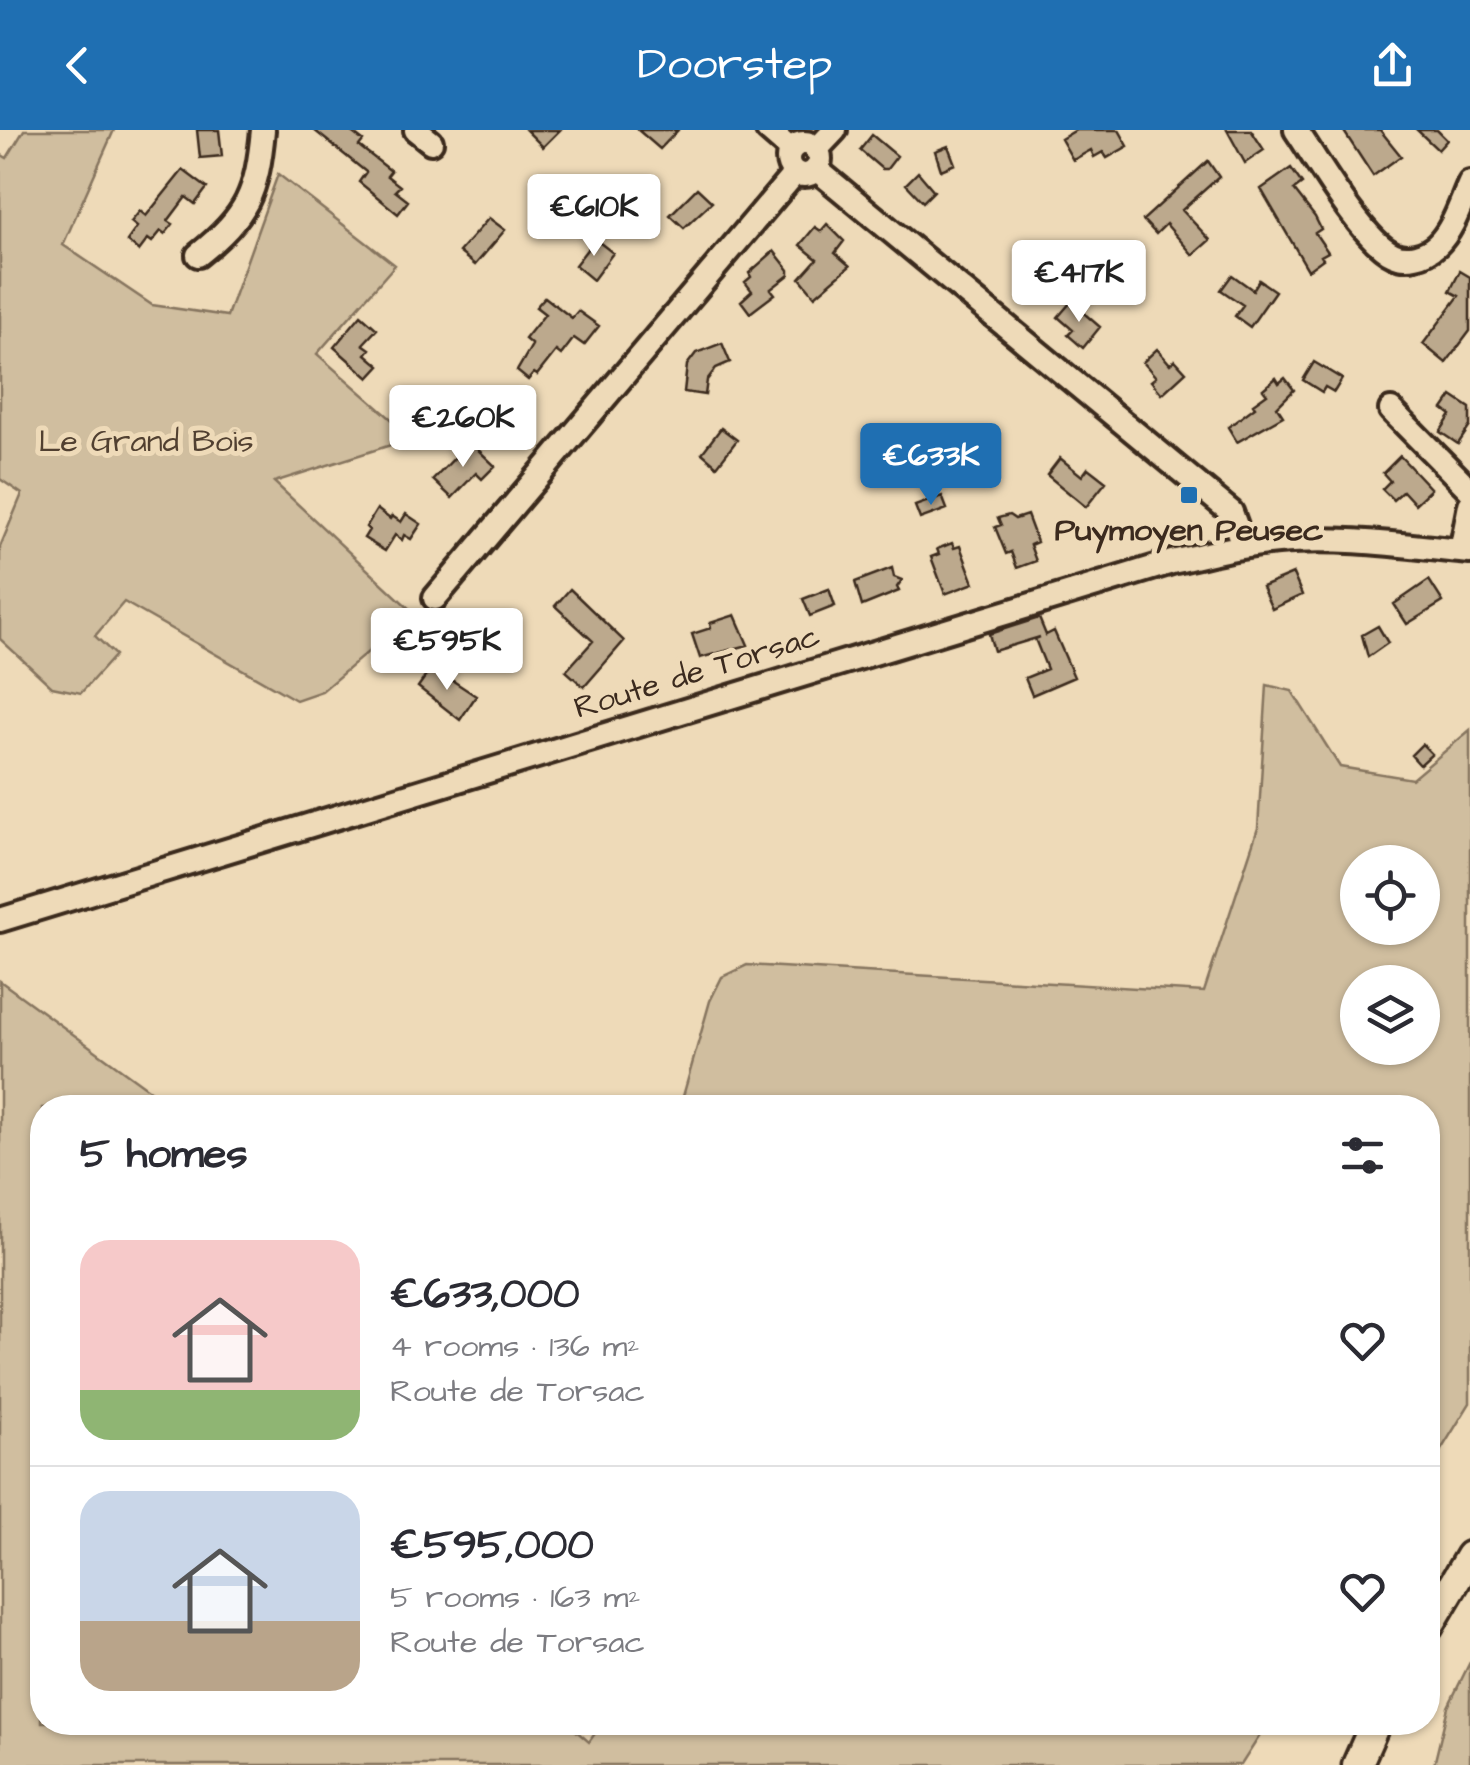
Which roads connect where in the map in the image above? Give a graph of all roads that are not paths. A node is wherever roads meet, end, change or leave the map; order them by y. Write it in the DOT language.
graph roads {
  1 [pos="263,130"];
  2 [pos="768,130"];
  3 [pos="835,130"];
  4 [pos="1296,130"];
  5 [pos="805,160"];
  6 [pos="1470,183"];
  7 [pos="198,255"];
  8 [pos="1391,410"];
  9 [pos="1470,490"];
  10 [pos="1470,505"];
  11 [pos="1243,545"];
  12 [pos="1466,551"];
  13 [pos="435,598"];
  14 [pos="0,920"];
  15 [pos="1470,1556"];
  16 [pos="1440,1607"];
  17 [pos="1370,1735"];
  18 [pos="1357,1765"];
  1 -- 7 [label="street"];
  2 -- 5 [label="street"];
  3 -- 5 [label="street"];
  4 -- 6 [label="street"];
  5 -- 11 [label="street"];
  5 -- 13 [label="street"];
  8 -- 9 [label="street"];
  10 -- 12 [label="street"];
  11 -- 12 [label="street, Route de Torsac"];
  11 -- 14 [label="street, Route de Torsac"];
  15 -- 16 [label="main road"];
  17 -- 18 [label="main road"];
}
